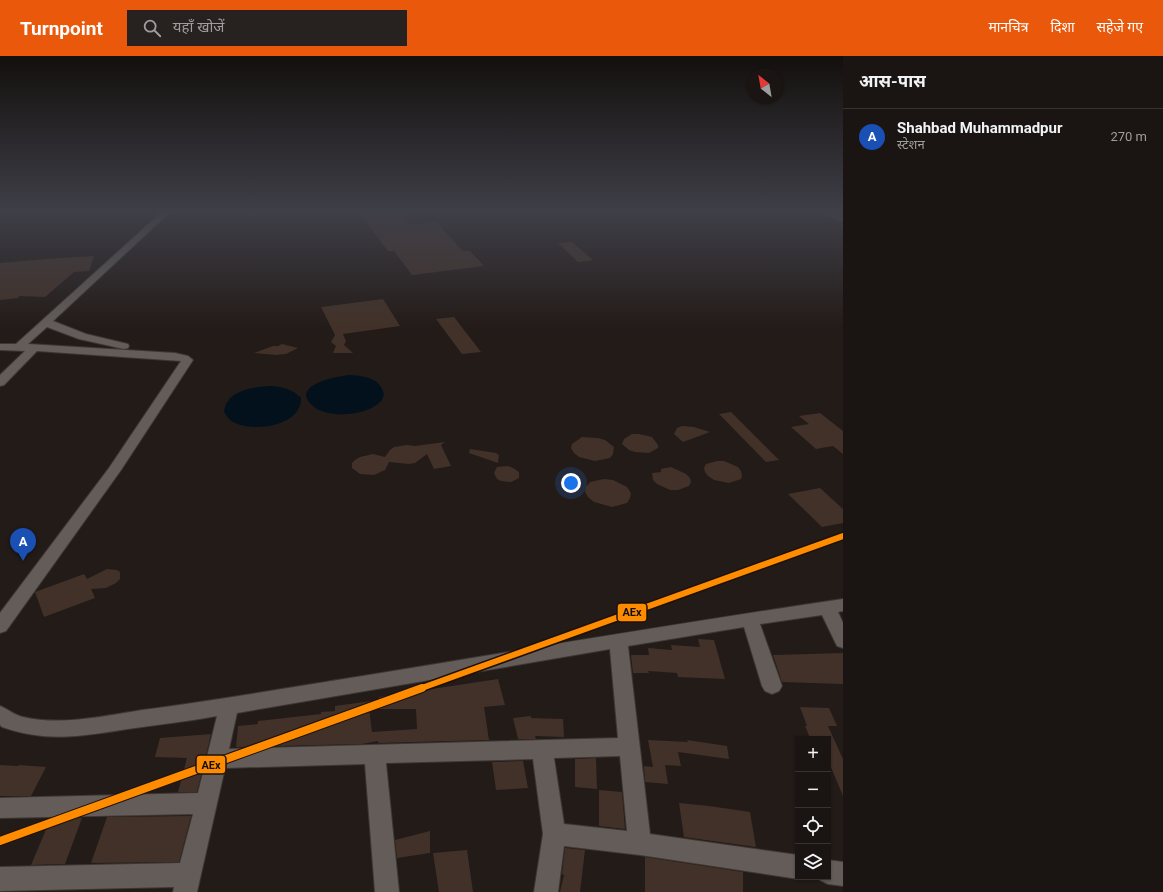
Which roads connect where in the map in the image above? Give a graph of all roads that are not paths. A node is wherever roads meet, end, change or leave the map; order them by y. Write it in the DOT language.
graph roads {
  1 [pos="124,250"];
  2 [pos="45,322"];
  3 [pos="0,347"];
  4 [pos="19,347"];
  5 [pos="36,347"];
  6 [pos="133,354"];
  7 [pos="0,382"];
  8 [pos="835,606"];
  9 [pos="750,619"];
  10 [pos="0,626"];
  11 [pos="618,641"];
  12 [pos="843,641"];
  13 [pos="772,686"];
  14 [pos="229,706"];
  15 [pos="0,714"];
  16 [pos="630,747"];
  17 [pos="542,749"];
  18 [pos="375,754"];
  19 [pos="216,759"];
  20 [pos="206,803"];
  21 [pos="0,808"];
  22 [pos="554,834"];
  23 [pos="640,844"];
  24 [pos="795,867"];
  25 [pos="831,872"];
  26 [pos="843,874"];
  27 [pos="0,879"];
  28 [pos="187,884"];
  29 [pos="387,892"];
  30 [pos="546,892"];
  1 -- 2 [label="street"];
  2 -- 4 [label="street"];
  2 -- 6 [label="street"];
  3 -- 4 [label="street"];
  4 -- 5 [label="street"];
  5 -- 6 [label="street"];
  5 -- 7 [label="street"];
  6 -- 10 [label="street"];
  8 -- 9 [label="street"];
  8 -- 12 [label="street"];
  9 -- 11 [label="street"];
  9 -- 13 [label="street"];
  11 -- 14 [label="street"];
  11 -- 16 [label="street"];
  14 -- 15 [label="street"];
  14 -- 19 [label="street"];
  16 -- 17 [label="street"];
  16 -- 23 [label="street"];
  17 -- 18 [label="street"];
  17 -- 22 [label="street"];
  18 -- 19 [label="street"];
  18 -- 29 [label="street"];
  19 -- 20 [label="street"];
  20 -- 21 [label="street"];
  20 -- 28 [label="street"];
  22 -- 23 [label="street"];
  22 -- 30 [label="street"];
  23 -- 24 [label="street"];
  25 -- 26 [label="street"];
  27 -- 28 [label="street"];
}
